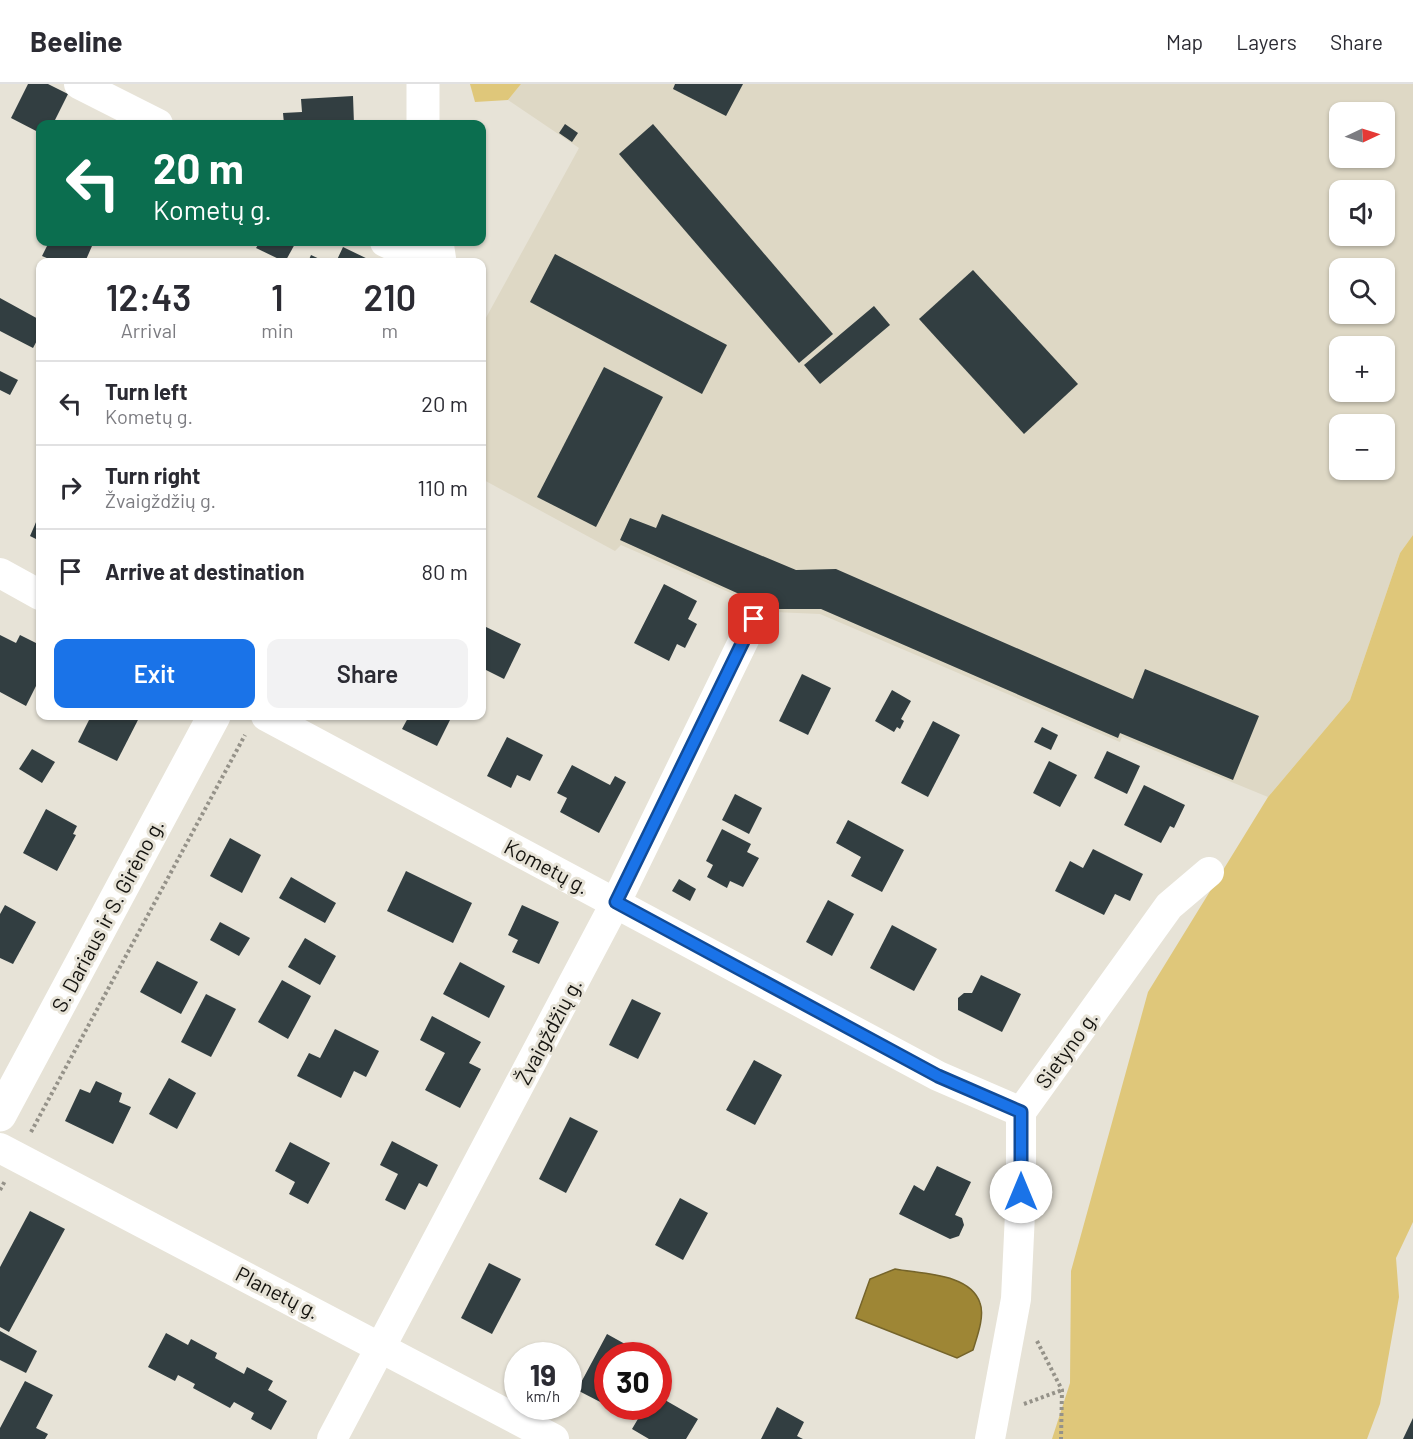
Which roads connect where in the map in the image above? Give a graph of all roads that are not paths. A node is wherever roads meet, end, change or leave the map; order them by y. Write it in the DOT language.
graph roads {
  1 [pos="80,84"];
  2 [pos="423,84"];
  3 [pos="150,120"];
  4 [pos="423,120"];
  5 [pos="399,246"];
  6 [pos="439,251"];
  7 [pos="0,573"];
  8 [pos="36,593"];
  9 [pos="754,619"];
  10 [pos="212,720"];
  11 [pos="258,721"];
  12 [pos="1209,872"];
  13 [pos="616,902"];
  14 [pos="1021,1112"];
  15 [pos="0,1115"];
  16 [pos="9,1153"];
  17 [pos="382,1347"];
  18 [pos="332,1439"];
  19 [pos="554,1439"];
  20 [pos="990,1439"];
  1 -- 3 [label="street"];
  2 -- 4 [label="street"];
  5 -- 6 [label="street"];
  7 -- 8 [label="street"];
  9 -- 13 [label="street, Žvaigždžių g."];
  10 -- 15 [label="street, S. Dariaus ir S. Girėno g."];
  11 -- 13 [label="street, Kometų g."];
  12 -- 14 [label="street, Sietyno g."];
  13 -- 14 [label="street, Kometų g."];
  13 -- 17 [label="street, Žvaigždžių g."];
  14 -- 20 [label="street"];
  16 -- 17 [label="street, Planetų g."];
  17 -- 18 [label="street, Žvaigždžių g."];
  17 -- 19 [label="street, Planetų g."];
}
